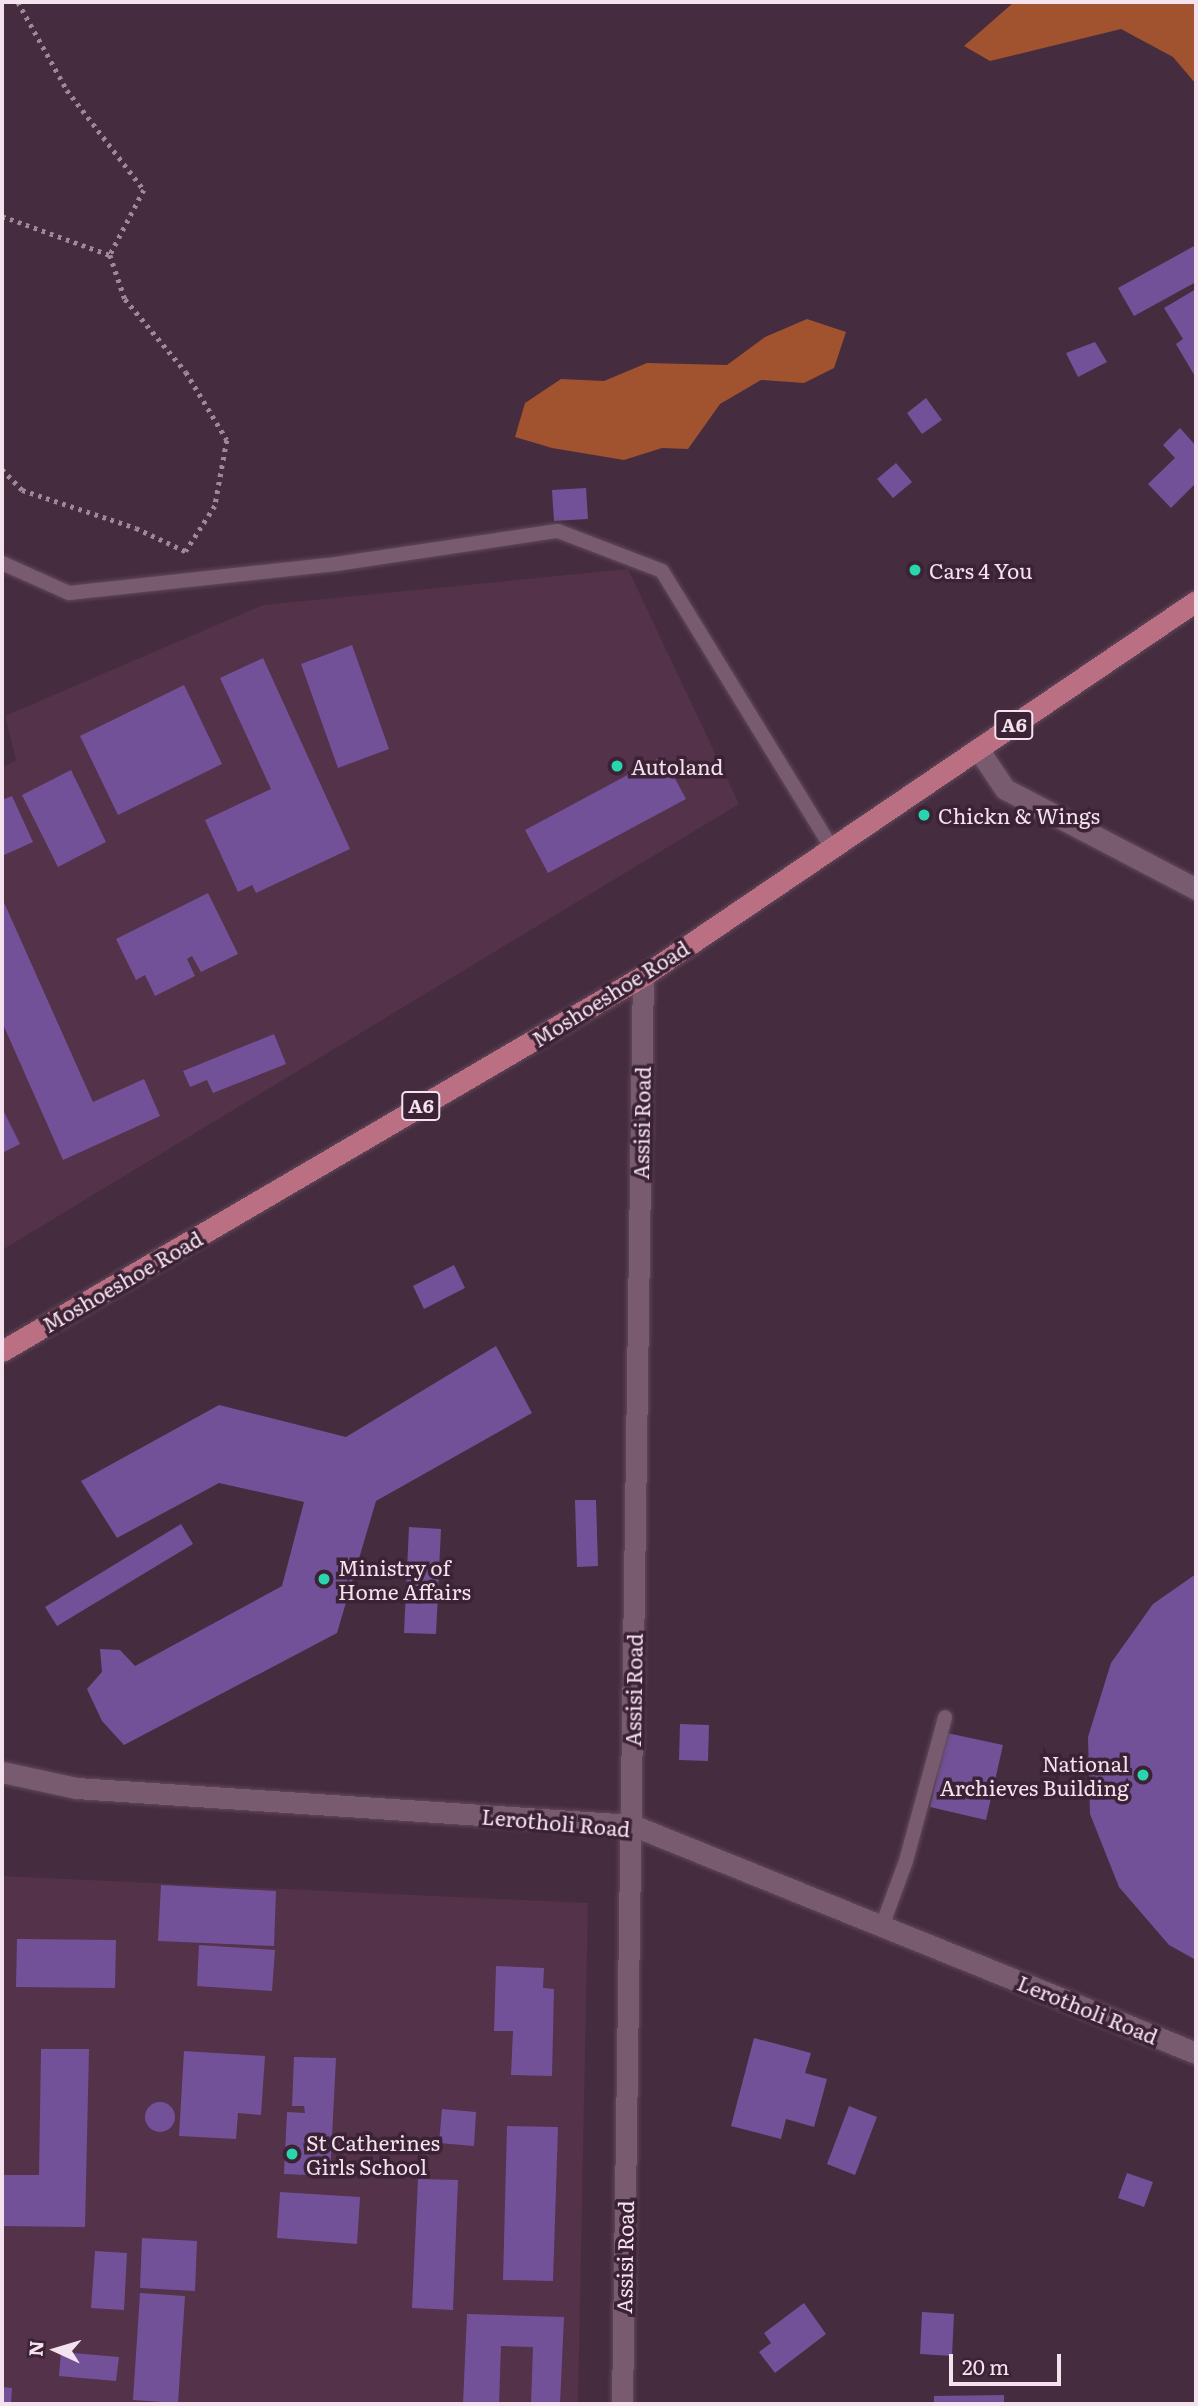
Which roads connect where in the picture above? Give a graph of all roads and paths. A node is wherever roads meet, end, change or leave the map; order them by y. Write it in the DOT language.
graph roads {
  1 [pos="18,2"];
  2 [pos="2,216"];
  3 [pos="110,255"];
  4 [pos="2,469"];
  5 [pos="186,551"];
  6 [pos="2,563"];
  7 [pos="206,578"];
  8 [pos="1196,601"];
  9 [pos="978,749"];
  10 [pos="832,848"];
  11 [pos="1196,889"];
  12 [pos="643,976"];
  13 [pos="2,1351"];
  14 [pos="945,1717"];
  15 [pos="2,1772"];
  16 [pos="632,1825"];
  17 [pos="882,1926"];
  18 [pos="1196,2053"];
  19 [pos="622,2404"];
  1 -- 3 [label="path"];
  2 -- 3 [label="path"];
  3 -- 5 [label="path"];
  4 -- 5 [label="path"];
  5 -- 7 [label="path"];
  6 -- 7 [label="lane"];
  7 -- 10 [label="lane"];
  8 -- 9 [label="main road, Moshoeshoe Road / A6"];
  9 -- 10 [label="main road, Moshoeshoe Road / A6"];
  9 -- 11 [label="street"];
  10 -- 12 [label="main road, Moshoeshoe Road / A6"];
  12 -- 13 [label="main road, Moshoeshoe Road / A6"];
  12 -- 16 [label="street, Assisi Road"];
  14 -- 17 [label="lane"];
  15 -- 16 [label="street, Lerotholi Road"];
  16 -- 17 [label="street, Lerotholi Road"];
  16 -- 19 [label="street, Assisi Road"];
  17 -- 18 [label="street, Lerotholi Road"];
}
